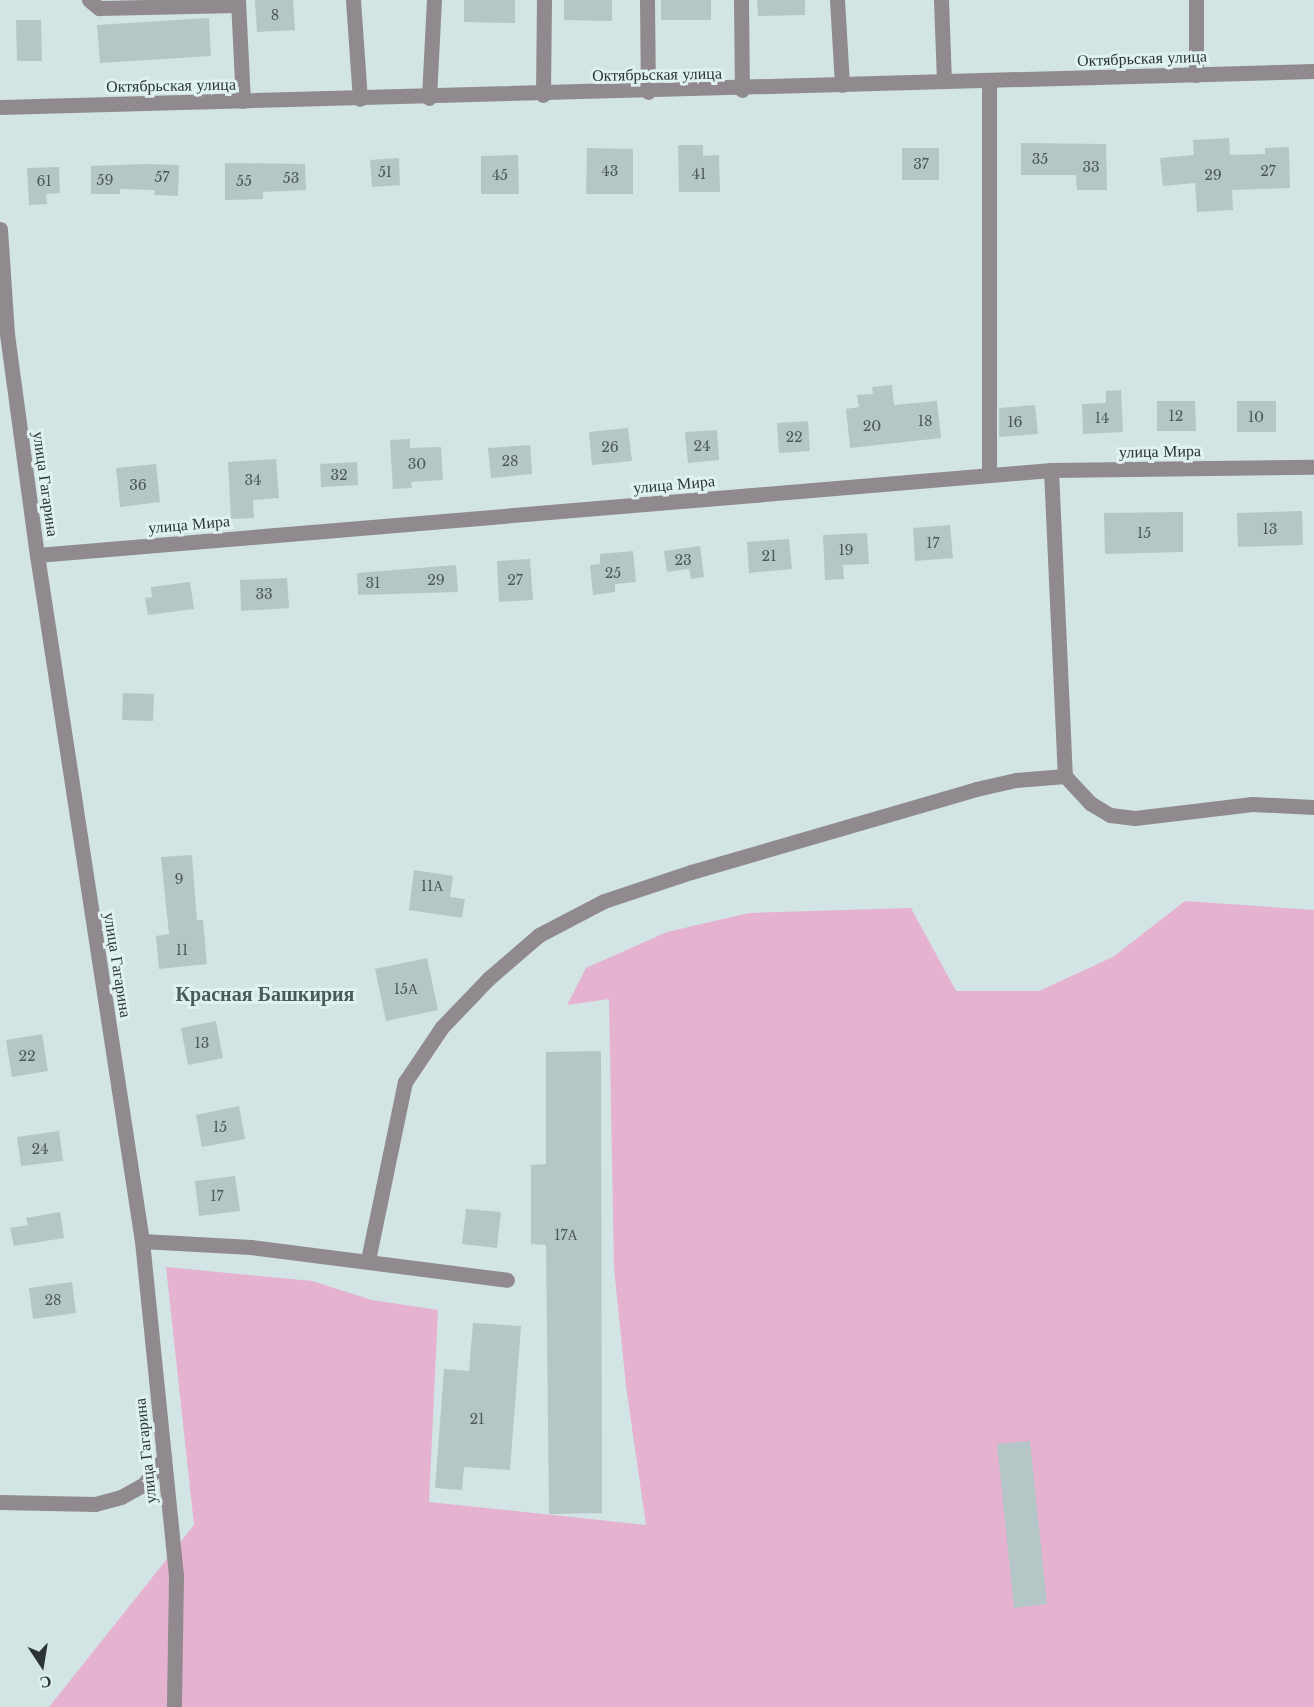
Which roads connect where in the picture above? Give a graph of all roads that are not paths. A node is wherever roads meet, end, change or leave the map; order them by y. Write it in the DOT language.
graph roads {
  1 [pos="89,0"];
  2 [pos="353,0"];
  3 [pos="434,0"];
  4 [pos="544,0"];
  5 [pos="647,0"];
  6 [pos="741,0"];
  7 [pos="837,0"];
  8 [pos="941,0"];
  9 [pos="1196,0"];
  10 [pos="237,2"];
  11 [pos="1314,71"];
  12 [pos="1196,75"];
  13 [pos="989,80"];
  14 [pos="944,81"];
  15 [pos="842,85"];
  16 [pos="742,90"];
  17 [pos="648,92"];
  18 [pos="543,95"];
  19 [pos="429,98"];
  20 [pos="360,99"];
  21 [pos="243,102"];
  22 [pos="0,107"];
  23 [pos="0,230"];
  24 [pos="1314,467"];
  25 [pos="1051,470"];
  26 [pos="989,476"];
  27 [pos="37,555"];
  28 [pos="1065,776"];
  29 [pos="1314,807"];
  30 [pos="142,1241"];
  31 [pos="368,1260"];
  32 [pos="507,1280"];
  33 [pos="164,1458"];
  34 [pos="0,1502"];
  35 [pos="174,1707"];
  1 -- 10 [label="street"];
  2 -- 20 [label="street"];
  3 -- 19 [label="street"];
  4 -- 18 [label="street"];
  5 -- 17 [label="street"];
  6 -- 16 [label="street"];
  7 -- 15 [label="street"];
  8 -- 14 [label="street"];
  9 -- 12 [label="street"];
  10 -- 21 [label="street"];
  11 -- 12 [label="street, Октябрьская улица"];
  12 -- 13 [label="street, Октябрьская улица"];
  13 -- 14 [label="street, Октябрьская улица"];
  13 -- 26 [label="street"];
  14 -- 15 [label="street, Октябрьская улица"];
  15 -- 16 [label="street, Октябрьская улица"];
  16 -- 17 [label="street, Октябрьская улица"];
  17 -- 18 [label="street, Октябрьская улица"];
  18 -- 19 [label="street, Октябрьская улица"];
  19 -- 20 [label="street, Октябрьская улица"];
  20 -- 21 [label="street, Октябрьская улица"];
  21 -- 22 [label="street, Октябрьская улица"];
  23 -- 27 [label="street, улица Гагарина"];
  24 -- 25 [label="street, улица Мира"];
  25 -- 26 [label="street, улица Мира"];
  25 -- 28 [label="street"];
  26 -- 27 [label="street, улица Мира"];
  27 -- 30 [label="street, улица Гагарина"];
  28 -- 29 [label="street"];
  28 -- 31 [label="street"];
  30 -- 31 [label="street"];
  30 -- 33 [label="street, улица Гагарина"];
  31 -- 32 [label="street"];
  33 -- 34 [label="street"];
  33 -- 35 [label="street, улица Гагарина"];
}
